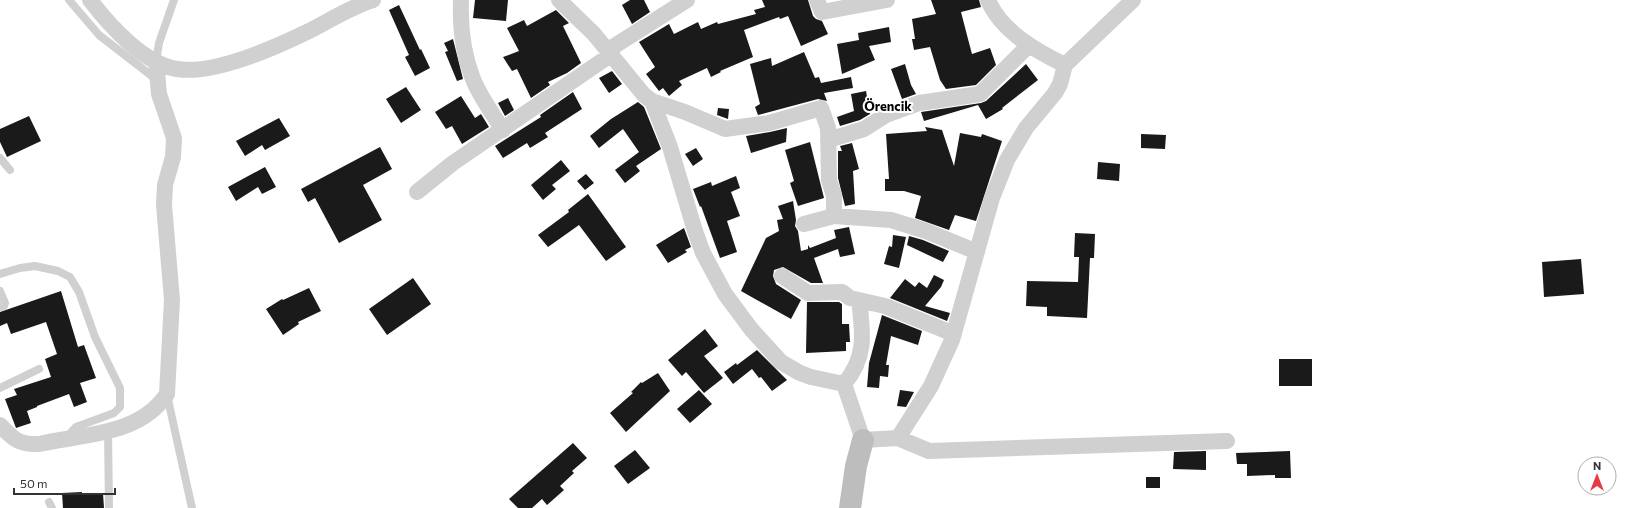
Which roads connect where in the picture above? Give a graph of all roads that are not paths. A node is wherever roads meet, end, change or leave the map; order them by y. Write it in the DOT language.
graph roads {
  1 [pos="69,0"];
  2 [pos="90,0"];
  3 [pos="174,0"];
  4 [pos="373,0"];
  5 [pos="461,0"];
  6 [pos="559,0"];
  7 [pos="687,0"];
  8 [pos="817,0"];
  9 [pos="888,0"];
  10 [pos="988,0"];
  11 [pos="1133,0"];
  12 [pos="1029,45"];
  13 [pos="610,52"];
  14 [pos="156,61"];
  15 [pos="1065,65"];
  16 [pos="156,80"];
  17 [pos="652,101"];
  18 [pos="503,130"];
  19 [pos="828,140"];
  20 [pos="0,158"];
  21 [pos="10,170"];
  22 [pos="418,192"];
  23 [pos="834,216"];
  24 [pos="804,224"];
  25 [pos="977,252"];
  26 [pos="0,274"];
  27 [pos="782,276"];
  28 [pos="0,291"];
  29 [pos="859,300"];
  30 [pos="0,307"];
  31 [pos="954,334"];
  32 [pos="40,369"];
  33 [pos="844,384"];
  34 [pos="0,388"];
  35 [pos="166,394"];
  36 [pos="0,425"];
  37 [pos="108,431"];
  38 [pos="67,438"];
  39 [pos="898,438"];
  40 [pos="863,440"];
  41 [pos="1227,440"];
  42 [pos="109,508"];
  43 [pos="192,508"];
  44 [pos="850,508"];
  1 -- 16 [label="lane"];
  2 -- 14 [label="street"];
  3 -- 14 [label="lane"];
  4 -- 14 [label="street"];
  5 -- 18 [label="street"];
  6 -- 13 [label="street"];
  7 -- 13 [label="street"];
  8 -- 9 [label="street"];
  10 -- 12 [label="street"];
  11 -- 15 [label="street"];
  12 -- 15 [label="street"];
  12 -- 19 [label="street"];
  13 -- 17 [label="street"];
  13 -- 18 [label="street"];
  14 -- 16 [label="street"];
  15 -- 25 [label="street"];
  16 -- 35 [label="street"];
  17 -- 19 [label="street"];
  17 -- 33 [label="street"];
  18 -- 22 [label="street"];
  19 -- 23 [label="street"];
  20 -- 21 [label="lane"];
  23 -- 24 [label="street"];
  23 -- 25 [label="street"];
  25 -- 31 [label="street"];
  26 -- 38 [label="lane"];
  27 -- 29 [label="street"];
  28 -- 30 [label="lane"];
  29 -- 31 [label="street"];
  29 -- 33 [label="street"];
  31 -- 39 [label="street"];
  32 -- 34 [label="lane"];
  33 -- 40 [label="street"];
  35 -- 37 [label="street"];
  35 -- 43 [label="lane"];
  36 -- 38 [label="street"];
  37 -- 38 [label="street"];
  37 -- 42 [label="lane"];
  39 -- 40 [label="street"];
  39 -- 41 [label="street"];
  40 -- 44 [label="street"];
}
